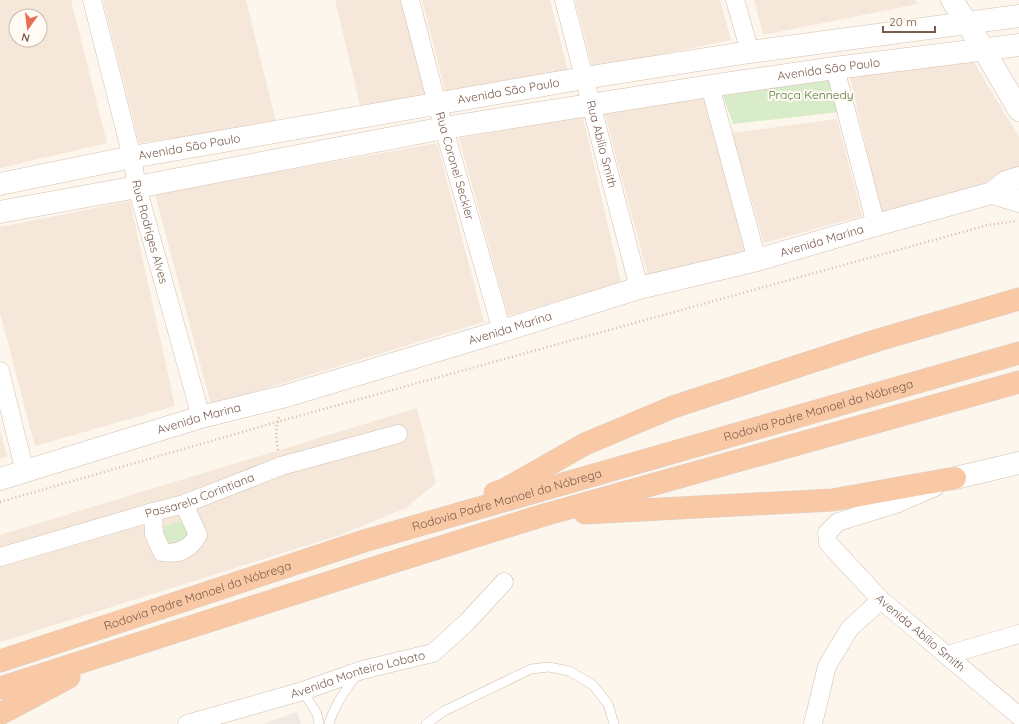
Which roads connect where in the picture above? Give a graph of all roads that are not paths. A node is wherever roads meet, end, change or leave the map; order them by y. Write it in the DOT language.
graph roads {
  1 [pos="92,0"];
  2 [pos="410,0"];
  3 [pos="564,0"];
  4 [pos="736,0"];
  5 [pos="952,0"];
  6 [pos="1019,16"];
  7 [pos="968,24"];
  8 [pos="1019,45"];
  9 [pos="984,50"];
  10 [pos="750,52"];
  11 [pos="835,68"];
  12 [pos="584,78"];
  13 [pos="710,86"];
  14 [pos="437,104"];
  15 [pos="591,105"];
  16 [pos="1019,110"];
  17 [pos="444,128"];
  18 [pos="132,157"];
  19 [pos="1019,178"];
  20 [pos="0,184"];
  21 [pos="137,187"];
  22 [pos="992,193"];
  23 [pos="1019,201"];
  24 [pos="0,212"];
  25 [pos="876,225"];
  26 [pos="757,260"];
  27 [pos="639,288"];
  28 [pos="1019,299"];
  29 [pos="502,331"];
  30 [pos="1019,352"];
  31 [pos="0,371"];
  32 [pos="1019,382"];
  33 [pos="201,417"];
  34 [pos="398,434"];
  35 [pos="1019,463"];
  36 [pos="25,472"];
  37 [pos="955,478"];
  38 [pos="0,479"];
  39 [pos="184,504"];
  40 [pos="153,512"];
  41 [pos="544,515"];
  42 [pos="364,541"];
  43 [pos="0,557"];
  44 [pos="504,582"];
  45 [pos="881,600"];
  46 [pos="1019,634"];
  47 [pos="118,650"];
  48 [pos="947,655"];
  49 [pos="0,661"];
  50 [pos="362,670"];
  51 [pos="0,688"];
  52 [pos="303,691"];
  53 [pos="0,714"];
  54 [pos="1019,716"];
  55 [pos="187,724"];
  56 [pos="319,724"];
  57 [pos="329,724"];
  58 [pos="426,724"];
  59 [pos="614,724"];
  60 [pos="813,724"];
  1 -- 18 [label="street, Rua Rodriges Alves"];
  2 -- 14 [label="street, Rua Coronel Seckler"];
  3 -- 12 [label="street, Rua Abilio Smith"];
  4 -- 10 [label="street"];
  5 -- 7 [label="main road"];
  6 -- 7 [label="main road, Avenida São Paulo"];
  7 -- 9 [label="main road"];
  7 -- 10 [label="main road, Avenida São Paulo"];
  8 -- 9 [label="main road, Avenida São Paulo"];
  9 -- 11 [label="main road, Avenida São Paulo"];
  9 -- 16 [label="main road"];
  10 -- 12 [label="main road, Avenida São Paulo"];
  11 -- 13 [label="main road, Avenida São Paulo"];
  11 -- 25 [label="street"];
  12 -- 14 [label="main road, Avenida São Paulo"];
  12 -- 15 [label="street, Rua Abilio Smith"];
  13 -- 15 [label="main road, Avenida São Paulo"];
  13 -- 26 [label="street"];
  14 -- 17 [label="street, Rua Coronel Seckler"];
  14 -- 18 [label="main road, Avenida São Paulo"];
  15 -- 17 [label="main road, Avenida São Paulo"];
  15 -- 27 [label="street, Rua Abilio Smith"];
  17 -- 21 [label="main road, Avenida São Paulo"];
  17 -- 29 [label="street, Rua Coronel Seckler"];
  18 -- 20 [label="main road, Avenida São Paulo"];
  18 -- 21 [label="street, Rua Rodriges Alves"];
  19 -- 22 [label="main road, Avenida Marina"];
  21 -- 24 [label="main road, Avenida São Paulo"];
  21 -- 33 [label="street, Rua Rodriges Alves"];
  22 -- 23 [label="main road"];
  22 -- 25 [label="main road, Avenida Marina"];
  25 -- 26 [label="main road, Avenida Marina"];
  26 -- 27 [label="main road, Avenida Marina"];
  27 -- 29 [label="main road, Avenida Marina"];
  28 -- 42 [label="highway"];
  29 -- 33 [label="main road, Avenida Marina"];
  30 -- 42 [label="highway, Rodovia Padre Manoel da Nóbrega"];
  31 -- 36 [label="street"];
  32 -- 41 [label="highway, Rodovia Padre Manoel da Nóbrega"];
  33 -- 36 [label="main road, Avenida Marina"];
  34 -- 39 [label="street, Passarela Corintiana"];
  35 -- 37 [label="main road"];
  36 -- 38 [label="main road, Avenida Marina"];
  37 -- 41 [label="highway"];
  37 -- 45 [label="street, Avenida Abílio Smith"];
  39 -- 40 [label="street, Passarela Corintiana"];
  39 -- 40 [label="street"];
  40 -- 43 [label="street, Passarela Corintiana"];
  41 -- 47 [label="highway, Rodovia Padre Manoel da Nóbrega"];
  42 -- 49 [label="highway, Rodovia Padre Manoel da Nóbrega"];
  44 -- 50 [label="street, Avenida Monteiro Lobato"];
  45 -- 48 [label="street, Avenida Abílio Smith"];
  45 -- 60 [label="street"];
  46 -- 48 [label="street"];
  47 -- 51 [label="highway, Rodovia Padre Manoel da Nóbrega"];
  47 -- 53 [label="highway"];
  48 -- 54 [label="street, Avenida Abílio Smith"];
  50 -- 52 [label="street, Avenida Monteiro Lobato"];
  50 -- 57 [label="lane"];
  52 -- 55 [label="street, Avenida Monteiro Lobato"];
  52 -- 56 [label="lane"];
  58 -- 59 [label="lane"];
}
